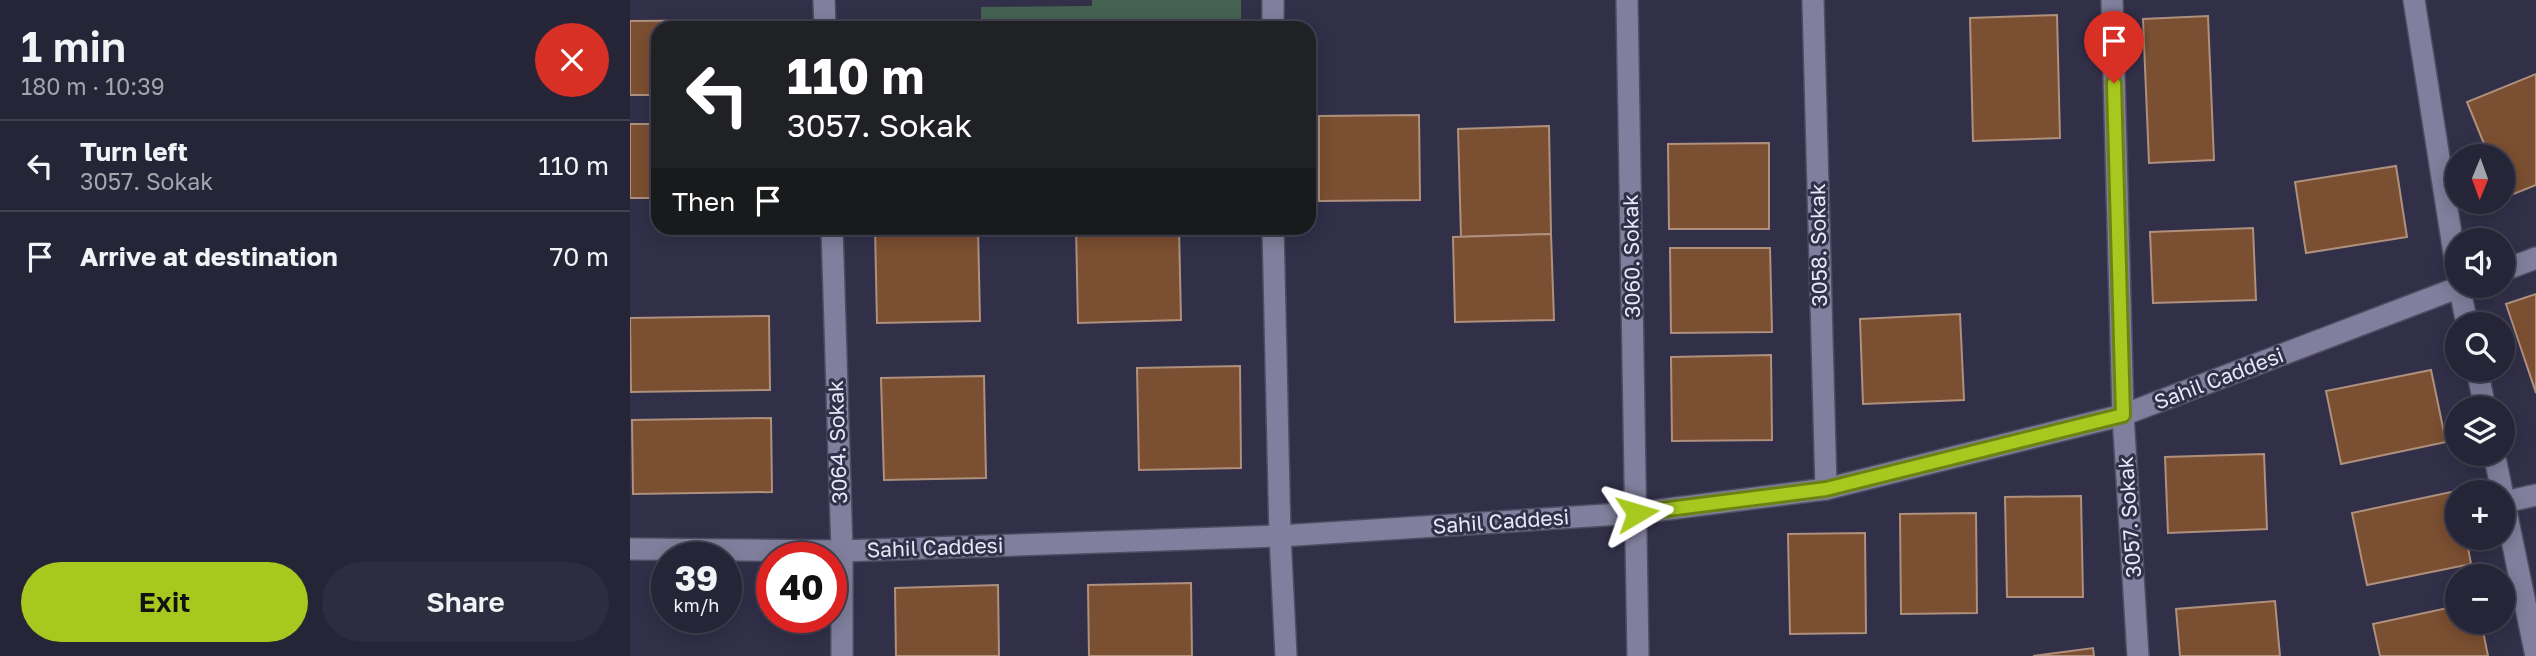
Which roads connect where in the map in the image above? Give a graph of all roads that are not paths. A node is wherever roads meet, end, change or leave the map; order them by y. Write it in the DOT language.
graph roads {
  1 [pos="824,0"];
  2 [pos="1273,0"];
  3 [pos="1628,0"];
  4 [pos="1813,0"];
  5 [pos="2112,0"];
  6 [pos="2414,0"];
  7 [pos="825,21"];
  8 [pos="1273,21"];
  9 [pos="2451,228"];
  10 [pos="832,235"];
  11 [pos="1273,235"];
  12 [pos="2536,258"];
  13 [pos="2515,266"];
  14 [pos="2445,288"];
  15 [pos="2123,415"];
  16 [pos="1826,489"];
  17 [pos="2536,495"];
  18 [pos="2515,500"];
  19 [pos="1637,513"];
  20 [pos="1280,536"];
  21 [pos="842,542"];
  22 [pos="630,549"];
  23 [pos="756,550"];
  24 [pos="2515,550"];
  25 [pos="847,551"];
  26 [pos="842,633"];
  27 [pos="842,656"];
  28 [pos="1286,656"];
  29 [pos="1639,656"];
  30 [pos="2138,656"];
  31 [pos="2536,656"];
  1 -- 7 [label="street"];
  2 -- 8 [label="street"];
  3 -- 19 [label="street, 3060. Sokak"];
  4 -- 16 [label="street, 3058. Sokak"];
  5 -- 15 [label="street, 3057. Sokak"];
  6 -- 9 [label="street"];
  10 -- 21 [label="street, 3064. Sokak"];
  11 -- 20 [label="street"];
  12 -- 13 [label="street"];
  14 -- 15 [label="street, Sahil Caddesi"];
  15 -- 16 [label="street, Sahil Caddesi"];
  15 -- 30 [label="street, 3057. Sokak"];
  16 -- 19 [label="street, Sahil Caddesi"];
  17 -- 18 [label="street"];
  19 -- 20 [label="street, Sahil Caddesi"];
  19 -- 29 [label="street, 3060. Sokak"];
  20 -- 25 [label="street, Sahil Caddesi"];
  20 -- 28 [label="street"];
  22 -- 23 [label="street, Sahil Caddesi"];
  24 -- 31 [label="street"];
  26 -- 27 [label="street, 3064. Sokak"];
}
